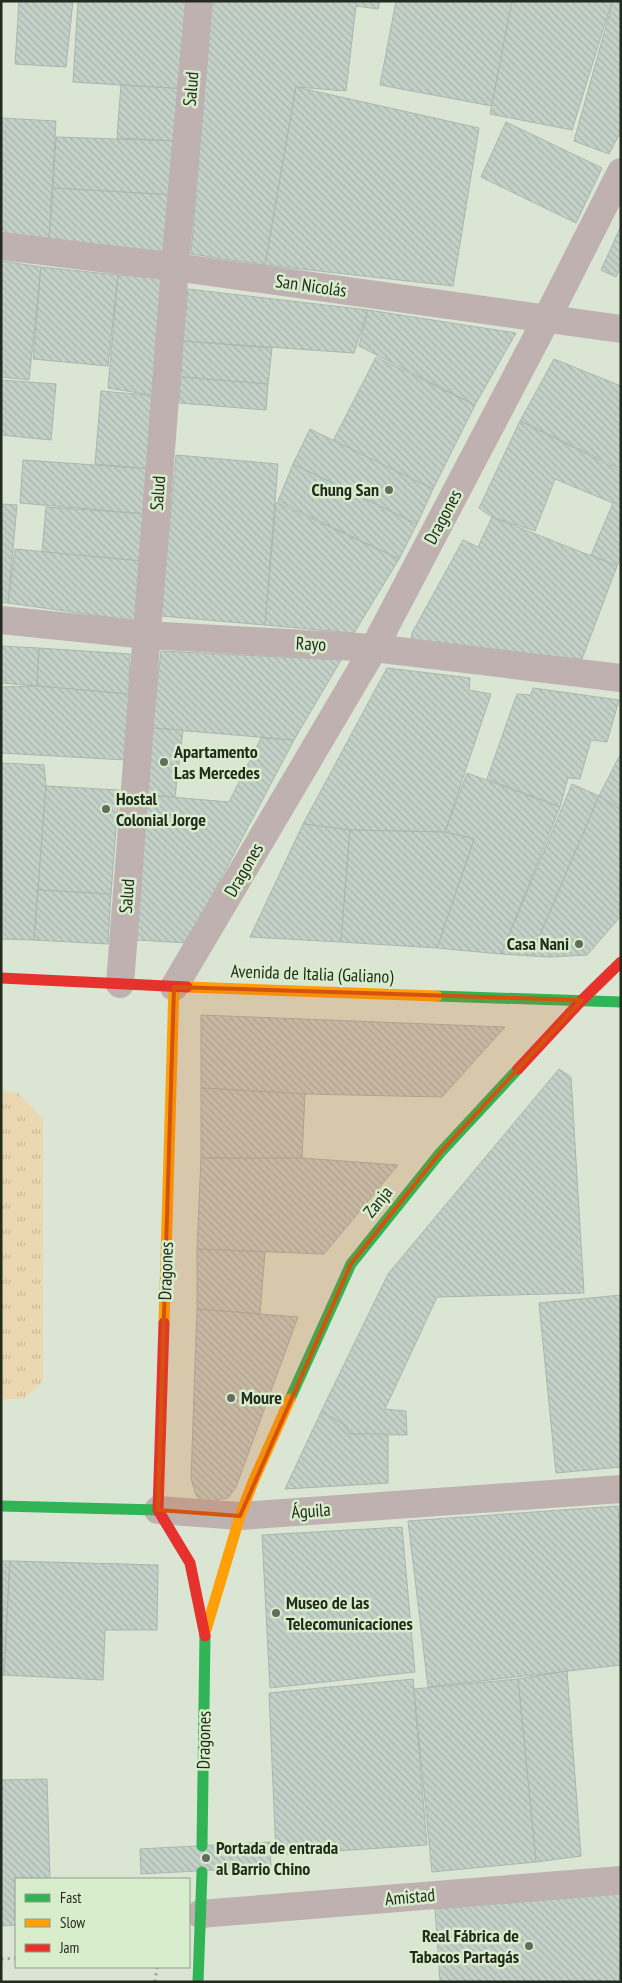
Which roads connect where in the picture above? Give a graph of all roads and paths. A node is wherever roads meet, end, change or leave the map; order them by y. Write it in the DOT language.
graph roads {
  1 [pos="199,1"];
  2 [pos="621,172"];
  3 [pos="1,246"];
  4 [pos="176,267"];
  5 [pos="547,318"];
  6 [pos="621,330"];
  7 [pos="1,620"];
  8 [pos="147,635"];
  9 [pos="374,648"];
  10 [pos="621,678"];
  11 [pos="621,962"];
  12 [pos="1,978"];
  13 [pos="120,984"];
  14 [pos="174,987"];
  15 [pos="582,1000"];
  16 [pos="621,1002"];
  17 [pos="621,1489"];
  18 [pos="1,1506"];
  19 [pos="158,1510"];
  20 [pos="240,1516"];
  21 [pos="205,1634"];
  22 [pos="202,1846"];
  23 [pos="202,1872"];
  24 [pos="621,1880"];
  25 [pos="200,1914"];
  26 [pos="15,1958"];
  27 [pos="1,1959"];
  28 [pos="157,1968"];
  29 [pos="155,1982"];
  30 [pos="198,1982"];
  1 -- 4 [label="street, Salud"];
  2 -- 5 [label="street, Dragones"];
  3 -- 4 [label="street, San Nicolás"];
  4 -- 5 [label="street, San Nicolás"];
  4 -- 8 [label="street, Salud"];
  5 -- 6 [label="street, San Nicolás"];
  5 -- 9 [label="street, Dragones"];
  7 -- 8 [label="street, Rayo"];
  8 -- 9 [label="street, Rayo"];
  8 -- 13 [label="street, Salud"];
  9 -- 10 [label="street, Rayo"];
  9 -- 14 [label="street, Dragones"];
  11 -- 15 [label="main road, Zanja"];
  12 -- 13 [label="main road, Avenida de Italia (Galiano)"];
  13 -- 14 [label="main road, Avenida de Italia (Galiano)"];
  14 -- 15 [label="main road, Avenida de Italia (Galiano)"];
  14 -- 19 [label="main road, Dragones"];
  15 -- 16 [label="main road, Avenida de Italia (Galiano)"];
  15 -- 20 [label="main road, Zanja"];
  17 -- 20 [label="street, Águila"];
  18 -- 19 [label="main road, Águila"];
  19 -- 20 [label="street, Águila"];
  19 -- 21 [label="main road, Dragones"];
  20 -- 21 [label="main road, Dragones"];
  21 -- 22 [label="main road, Dragones"];
  23 -- 25 [label="main road"];
  24 -- 25 [label="street, Amistad"];
  25 -- 30 [label="main road"];
  26 -- 27 [label="path"];
  28 -- 29 [label="path"];
}
